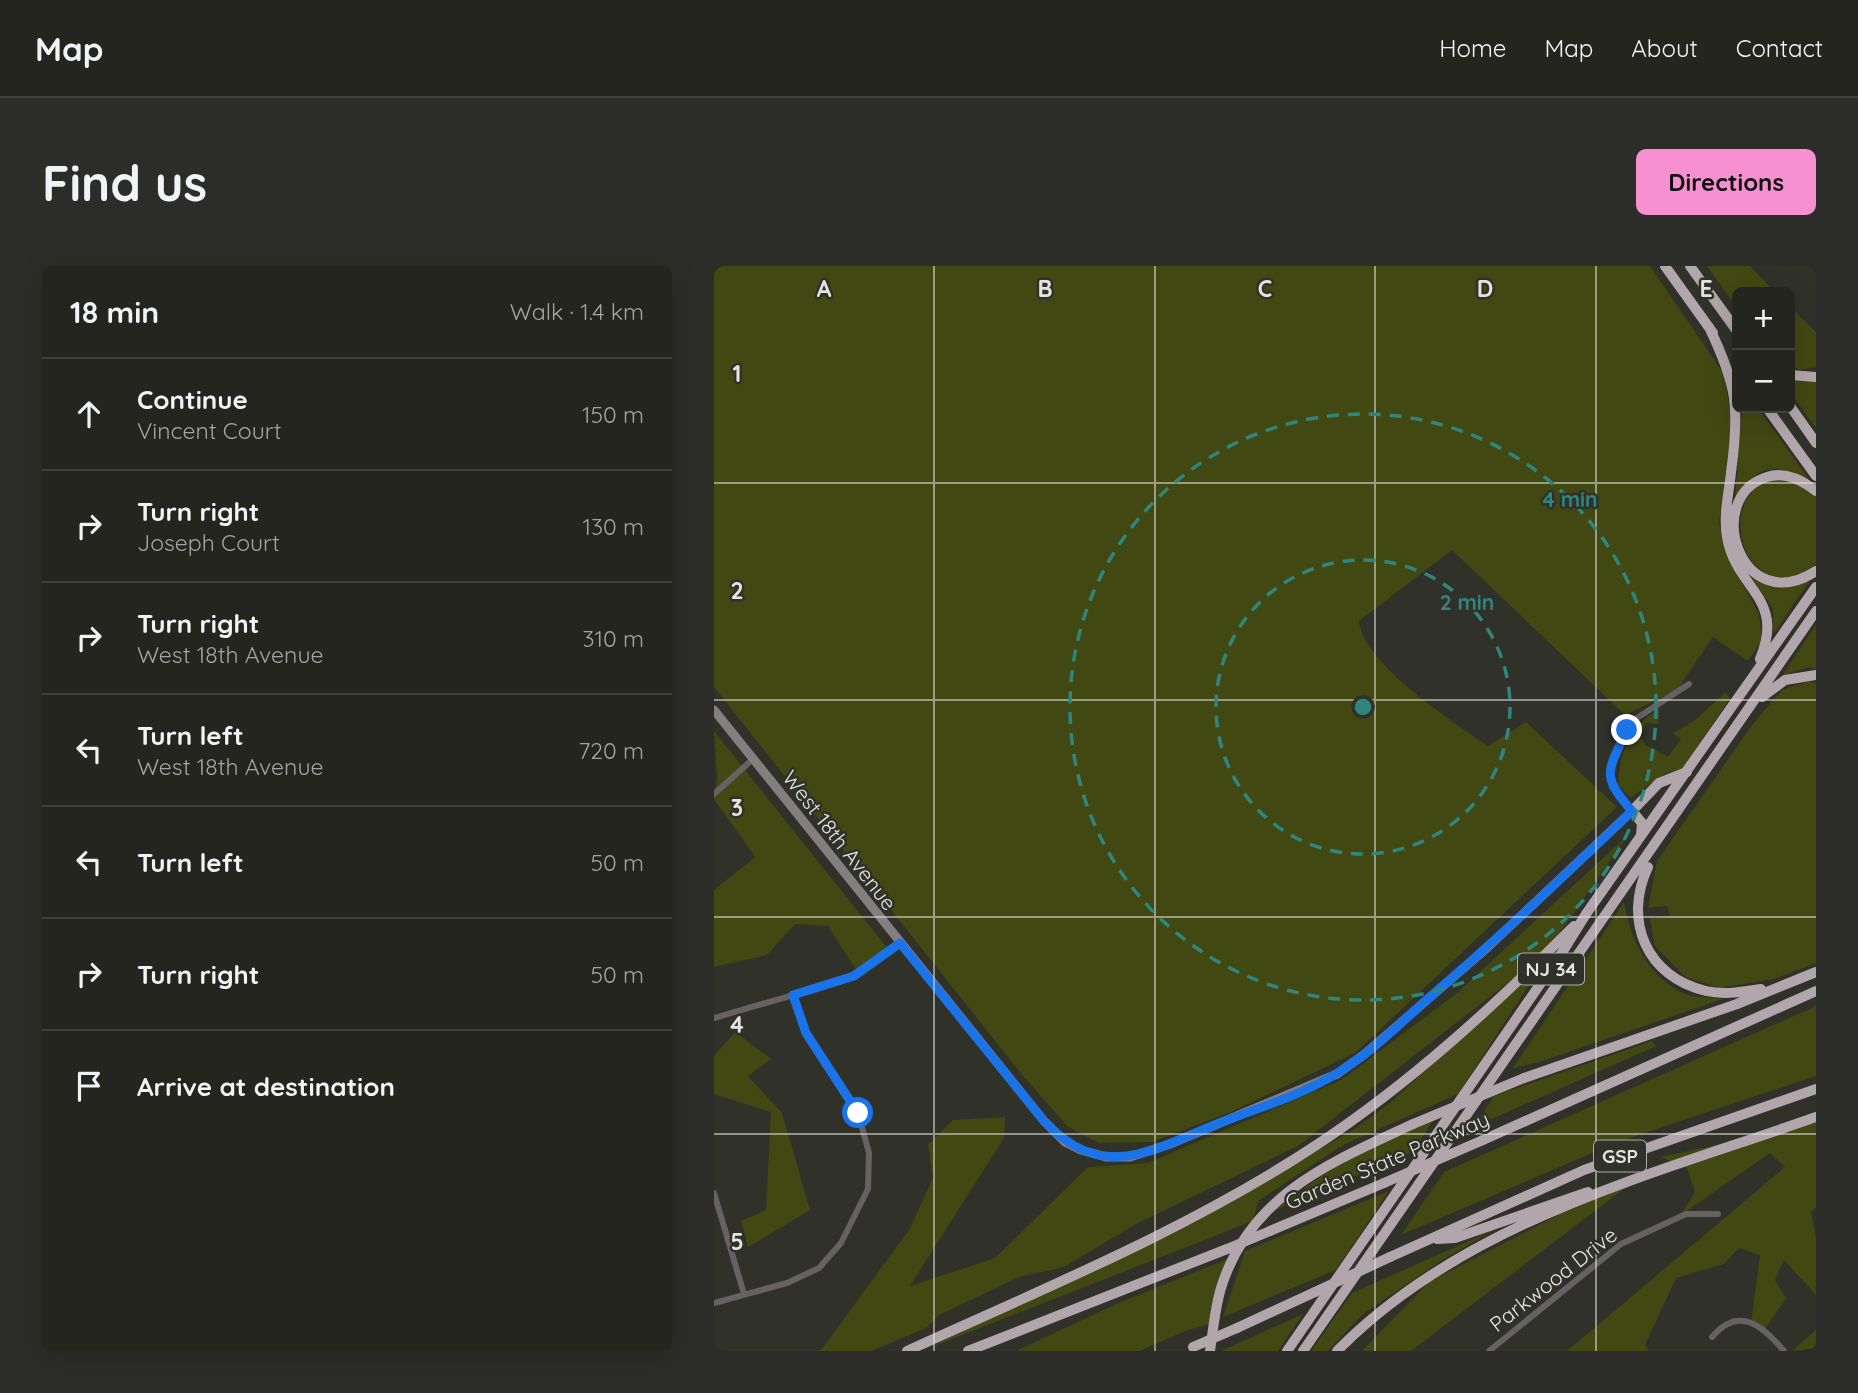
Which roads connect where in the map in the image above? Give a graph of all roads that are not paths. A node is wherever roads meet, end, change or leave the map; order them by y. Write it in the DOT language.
graph roads {
  1 [pos="1665,266"];
  2 [pos="1690,266"];
  3 [pos="1732,324"];
  4 [pos="1709,327"];
  5 [pos="1732,359"];
  6 [pos="1795,375"];
  7 [pos="1816,377"];
  8 [pos="1771,413"];
  9 [pos="1795,413"];
  10 [pos="1816,443"];
  11 [pos="1816,476"];
  12 [pos="1816,491"];
  13 [pos="1816,571"];
  14 [pos="1816,587"];
  15 [pos="1816,611"];
  16 [pos="1753,675"];
  17 [pos="1816,675"];
  18 [pos="1689,684"];
  19 [pos="1754,703"];
  20 [pos="714,710"];
  21 [pos="753,759"];
  22 [pos="1687,772"];
  23 [pos="714,794"];
  24 [pos="1632,811"];
  25 [pos="1669,827"];
  26 [pos="1640,838"];
  27 [pos="1586,914"];
  28 [pos="900,943"];
  29 [pos="1816,972"];
  30 [pos="1777,987"];
  31 [pos="1816,991"];
  32 [pos="793,995"];
  33 [pos="714,1017"];
  34 [pos="1816,1089"];
  35 [pos="1816,1117"];
  36 [pos="1634,1179"];
  37 [pos="714,1193"];
  38 [pos="1718,1214"];
  39 [pos="1431,1239"];
  40 [pos="744,1294"];
  41 [pos="714,1303"];
  42 [pos="1712,1337"];
  43 [pos="1188,1349"];
  44 [pos="907,1351"];
  45 [pos="968,1351"];
  46 [pos="1210,1351"];
  47 [pos="1287,1351"];
  48 [pos="1303,1351"];
  49 [pos="1337,1351"];
  50 [pos="1489,1351"];
  51 [pos="1784,1351"];
  1 -- 4 [label="highway"];
  2 -- 3 [label="highway"];
  4 -- 5 [label="highway"];
  4 -- 16 [label="highway"];
  6 -- 7 [label="highway"];
  8 -- 11 [label="highway"];
  9 -- 10 [label="highway"];
  12 -- 13 [label="highway"];
  14 -- 16 [label="highway, NJ 34"];
  15 -- 19 [label="highway, NJ 34"];
  16 -- 22 [label="highway, NJ 34"];
  17 -- 19 [label="highway"];
  18 -- 24 [label="street"];
  19 -- 25 [label="highway, NJ 34"];
  20 -- 21 [label="street, West 18th Avenue"];
  21 -- 23 [label="street"];
  21 -- 28 [label="street, West 18th Avenue"];
  22 -- 24 [label="highway"];
  22 -- 26 [label="highway, NJ 34"];
  24 -- 26 [label="highway"];
  24 -- 28 [label="street, West 18th Avenue"];
  25 -- 30 [label="highway"];
  25 -- 48 [label="highway, NJ 34"];
  26 -- 27 [label="highway, NJ 34"];
  27 -- 44 [label="highway"];
  27 -- 47 [label="highway, NJ 34"];
  28 -- 32 [label="street"];
  29 -- 30 [label="highway"];
  30 -- 46 [label="highway, bridge"];
  31 -- 45 [label="highway, Garden State Parkway, bridge"];
  32 -- 33 [label="street"];
  32 -- 40 [label="street"];
  34 -- 39 [label="highway, GSP"];
  35 -- 36 [label="highway"];
  36 -- 39 [label="highway"];
  36 -- 49 [label="highway"];
  37 -- 40 [label="street"];
  38 -- 50 [label="street, Parkwood Drive"];
  39 -- 43 [label="highway, GSP, bridge"];
  40 -- 41 [label="street"];
  42 -- 51 [label="street"];
}
